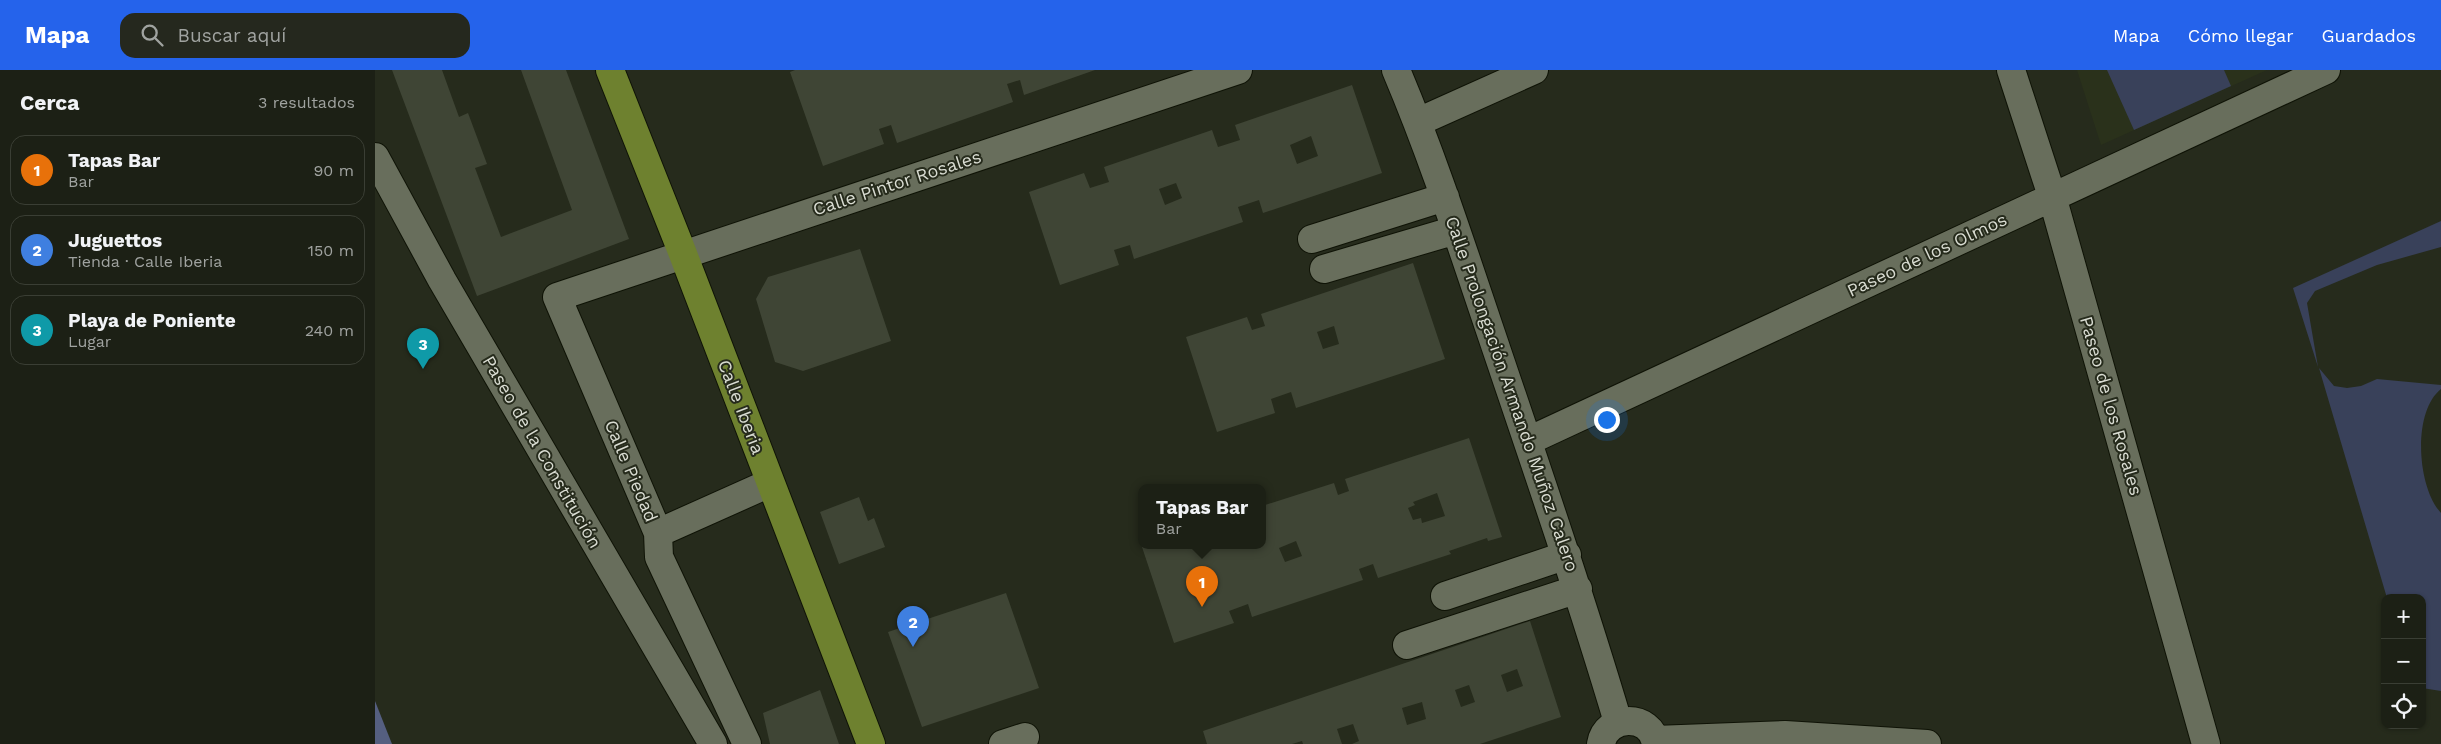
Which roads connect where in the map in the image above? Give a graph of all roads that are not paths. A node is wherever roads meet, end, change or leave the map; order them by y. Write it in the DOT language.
graph roads {
  1 [pos="610,70"];
  2 [pos="1238,70"];
  3 [pos="1396,70"];
  4 [pos="1534,70"];
  5 [pos="2011,70"];
  6 [pos="2327,70"];
  7 [pos="1417,122"];
  8 [pos="375,157"];
  9 [pos="2052,196"];
  10 [pos="1445,198"];
  11 [pos="1456,230"];
  12 [pos="1312,239"];
  13 [pos="683,254"];
  14 [pos="1324,269"];
  15 [pos="557,297"];
  16 [pos="1528,441"];
  17 [pos="770,483"];
  18 [pos="658,533"];
  19 [pos="1567,555"];
  20 [pos="1579,589"];
  21 [pos="1445,596"];
  22 [pos="1407,645"];
  23 [pos="1618,722"];
  24 [pos="1655,742"];
  25 [pos="713,744"];
  26 [pos="747,744"];
  27 [pos="871,744"];
  28 [pos="1601,744"];
  29 [pos="1917,744"];
  30 [pos="2207,744"];
  1 -- 13 [label="main road, Calle Iberia"];
  2 -- 13 [label="street, Calle Pintor Rosales"];
  3 -- 7 [label="street, Calle Prolongación Armando Muñoz Calero"];
  4 -- 7 [label="street"];
  5 -- 9 [label="street, Paseo de los Rosales"];
  6 -- 9 [label="street, Paseo de los Olmos"];
  7 -- 10 [label="street, Calle Prolongación Armando Muñoz Calero"];
  8 -- 25 [label="street, Paseo de la Constitución"];
  9 -- 16 [label="street, Paseo de los Olmos"];
  9 -- 30 [label="street, Paseo de los Rosales"];
  10 -- 11 [label="street, Calle Prolongación Armando Muñoz Calero"];
  10 -- 12 [label="street"];
  11 -- 14 [label="street"];
  11 -- 16 [label="street, Calle Prolongación Armando Muñoz Calero"];
  13 -- 15 [label="street, Calle Pintor Rosales"];
  13 -- 17 [label="main road, Calle Iberia"];
  15 -- 18 [label="street, Calle Piedad"];
  16 -- 19 [label="street, Calle Prolongación Armando Muñoz Calero"];
  17 -- 18 [label="street, Calle Piedad"];
  17 -- 27 [label="main road, Calle Iberia"];
  18 -- 26 [label="street"];
  19 -- 20 [label="street, Calle Prolongación Armando Muñoz Calero"];
  19 -- 21 [label="street"];
  20 -- 22 [label="street"];
  20 -- 23 [label="street, Calle Prolongación Armando Muñoz Calero"];
  23 -- 24 [label="street"];
  23 -- 28 [label="street"];
  24 -- 29 [label="street"];
}
